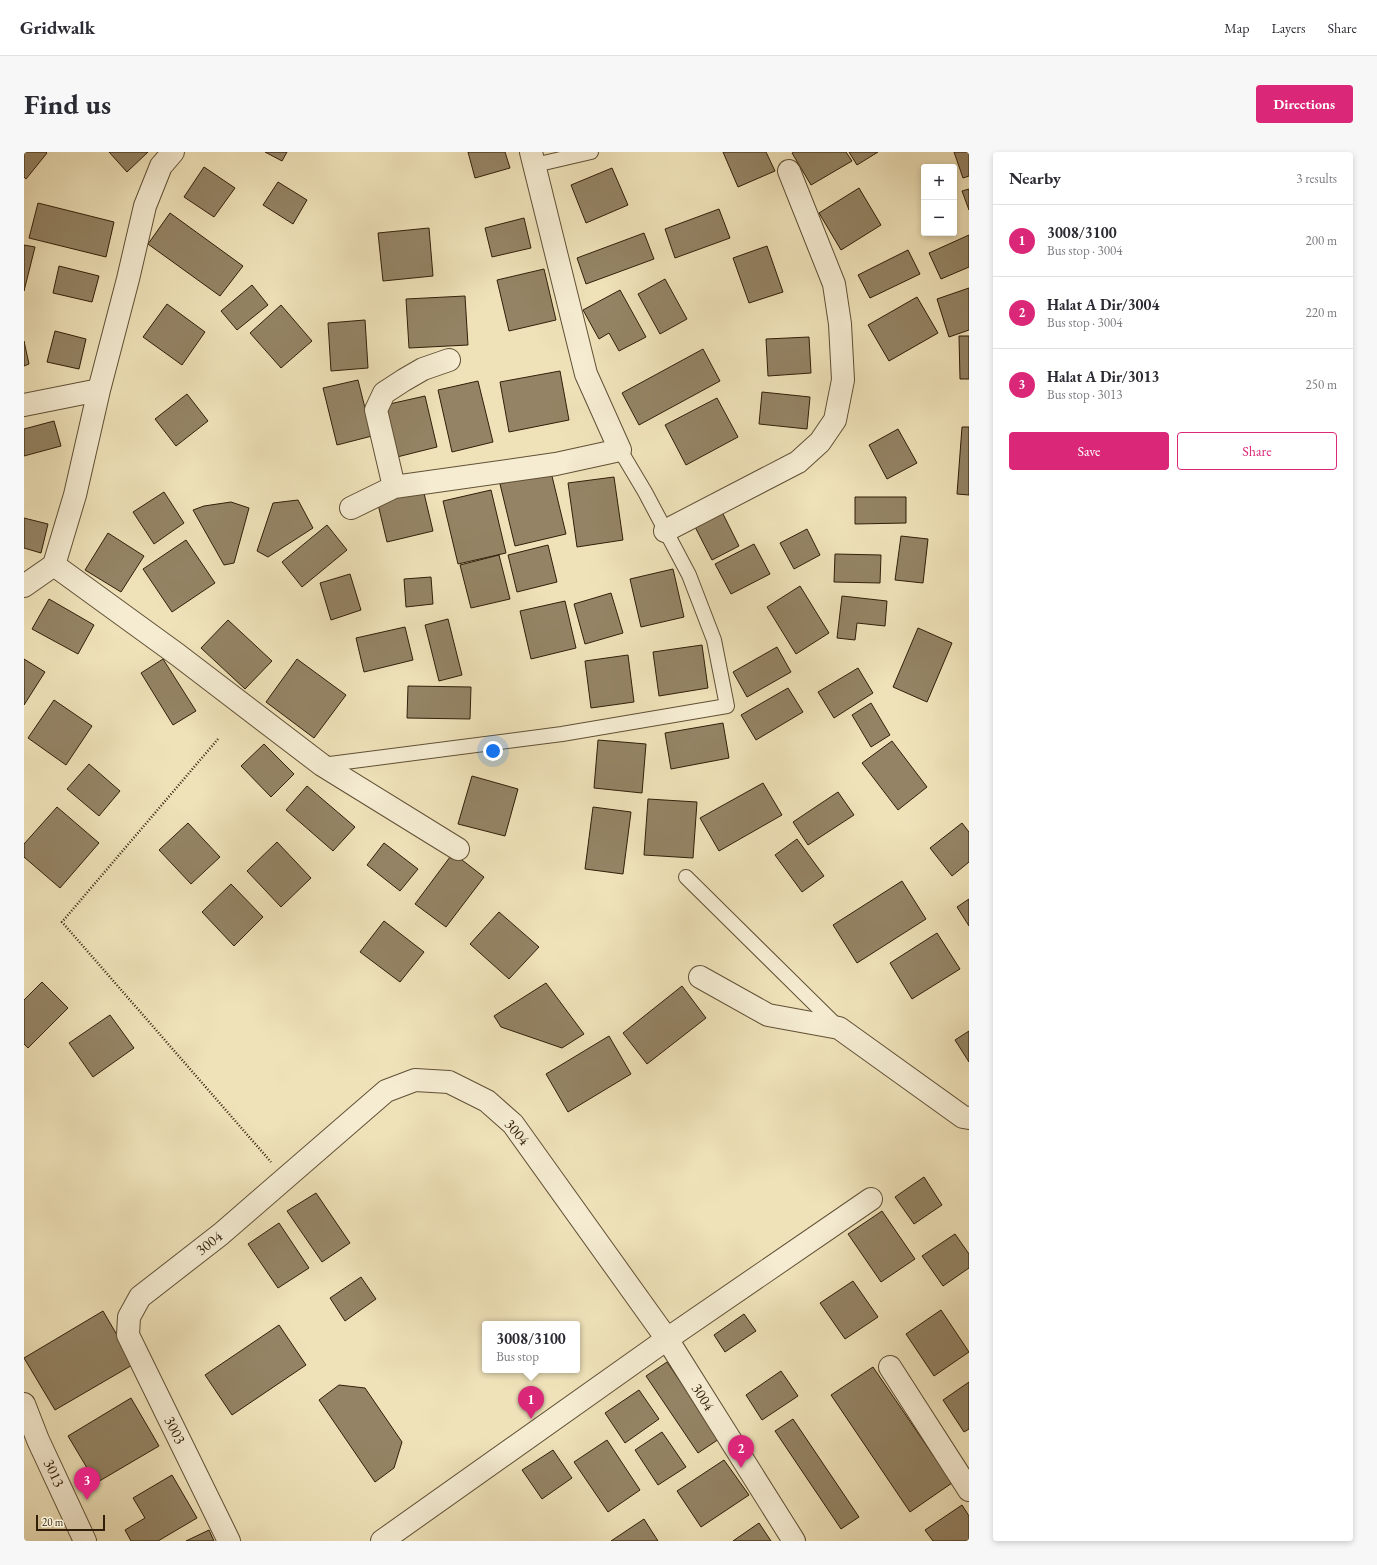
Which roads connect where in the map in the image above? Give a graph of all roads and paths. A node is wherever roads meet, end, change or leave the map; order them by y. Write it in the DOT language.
graph roads {
  1 [pos="173,152"];
  2 [pos="591,152"];
  3 [pos="533,158"];
  4 [pos="789,171"];
  5 [pos="449,360"];
  6 [pos="99,390"];
  7 [pos="24,405"];
  8 [pos="620,450"];
  9 [pos="394,487"];
  10 [pos="351,508"];
  11 [pos="665,531"];
  12 [pos="54,565"];
  13 [pos="24,586"];
  14 [pos="218,739"];
  15 [pos="322,765"];
  16 [pos="458,849"];
  17 [pos="686,877"];
  18 [pos="700,977"];
  19 [pos="840,1028"];
  20 [pos="969,1118"];
  21 [pos="285,1178"];
  22 [pos="871,1199"];
  23 [pos="129,1317"];
  24 [pos="667,1339"];
  25 [pos="890,1367"];
  26 [pos="24,1404"];
  27 [pos="969,1490"];
  28 [pos="85,1541"];
  29 [pos="229,1541"];
  30 [pos="382,1541"];
  31 [pos="794,1541"];
  1 -- 6 [label="street"];
  2 -- 3 [label="lane"];
  3 -- 8 [label="street"];
  4 -- 11 [label="street"];
  5 -- 9 [label="street"];
  6 -- 7 [label="street"];
  6 -- 12 [label="street"];
  8 -- 9 [label="street"];
  8 -- 11 [label="lane"];
  9 -- 10 [label="street"];
  11 -- 15 [label="lane"];
  12 -- 13 [label="street"];
  12 -- 15 [label="street"];
  14 -- 21 [label="path"];
  15 -- 16 [label="street"];
  17 -- 19 [label="lane"];
  18 -- 19 [label="street"];
  19 -- 20 [label="street"];
  21 -- 23 [label="street, 3004"];
  21 -- 24 [label="street, 3004"];
  22 -- 24 [label="street"];
  23 -- 29 [label="street, 3003"];
  24 -- 30 [label="street"];
  24 -- 31 [label="street, 3004"];
  25 -- 27 [label="street"];
  26 -- 28 [label="street, 3013"];
}
